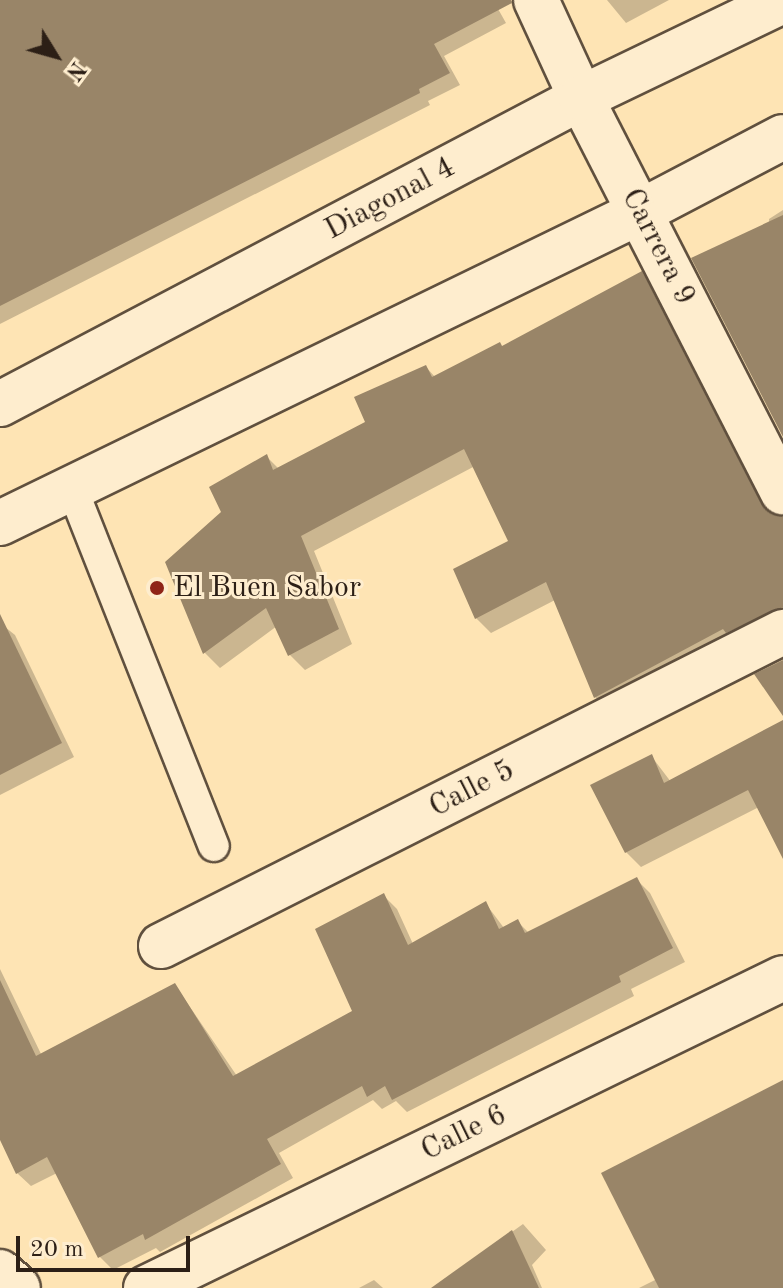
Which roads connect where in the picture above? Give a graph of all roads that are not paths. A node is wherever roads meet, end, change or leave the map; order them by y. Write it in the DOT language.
graph roads {
  1 [pos="536,0"];
  2 [pos="783,1"];
  3 [pos="581,98"];
  4 [pos="783,137"];
  5 [pos="640,212"];
  6 [pos="0,404"];
  7 [pos="72,488"];
  8 [pos="783,492"];
  9 [pos="0,523"];
  10 [pos="783,632"];
  11 [pos="214,846"];
  12 [pos="161,946"];
  13 [pos="783,978"];
  14 [pos="0,1272"];
  15 [pos="18,1288"];
  16 [pos="146,1288"];
  1 -- 3 [label="street, Carrera 9"];
  2 -- 3 [label="street, Diagonal 4"];
  3 -- 5 [label="street, Carrera 9"];
  3 -- 6 [label="street, Diagonal 4"];
  4 -- 5 [label="street"];
  5 -- 7 [label="street"];
  5 -- 8 [label="street, Carrera 9"];
  7 -- 9 [label="street"];
  7 -- 11 [label="lane"];
  10 -- 12 [label="street, Calle 5"];
  13 -- 16 [label="street, Calle 6"];
  14 -- 15 [label="street"];
}
